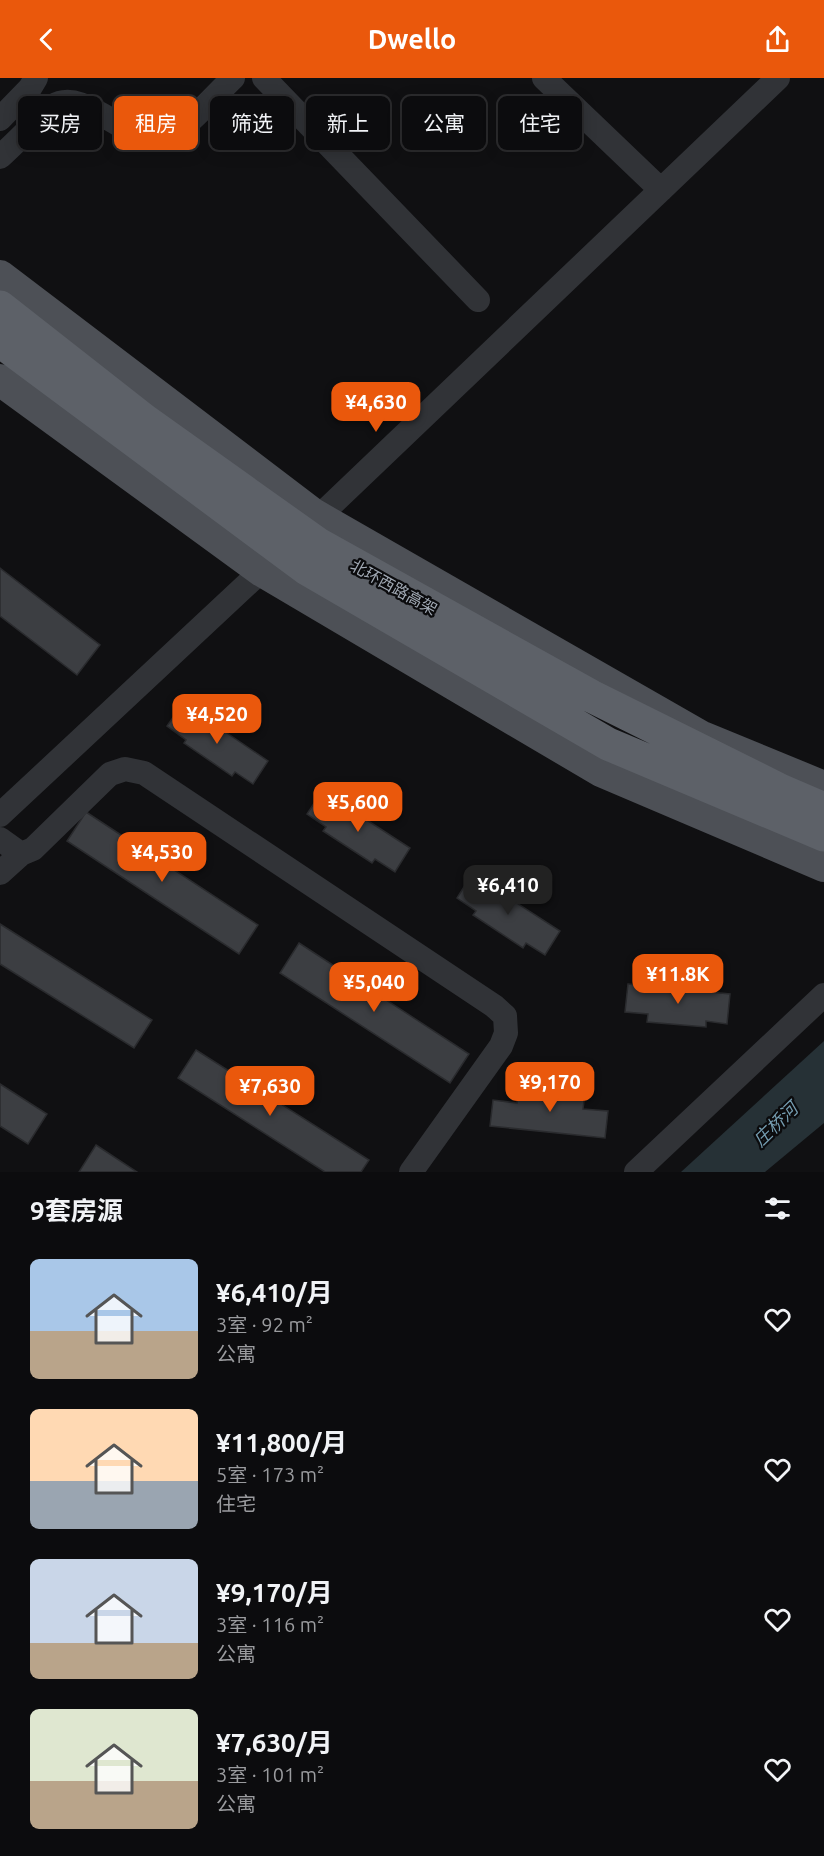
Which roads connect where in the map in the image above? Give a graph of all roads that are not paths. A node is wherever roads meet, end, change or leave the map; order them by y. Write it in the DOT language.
graph roads {
  1 [pos="36,78"];
  2 [pos="233,78"];
  3 [pos="264,78"];
  4 [pos="544,78"];
  5 [pos="778,78"];
  6 [pos="0,119"];
  7 [pos="0,157"];
  8 [pos="661,190"];
  9 [pos="0,276"];
  10 [pos="478,300"];
  11 [pos="0,307"];
  12 [pos="0,340"];
  13 [pos="0,380"];
  14 [pos="318,517"];
  15 [pos="262,571"];
  16 [pos="824,787"];
  17 [pos="824,809"];
  18 [pos="0,815"];
  19 [pos="824,835"];
  20 [pos="0,839"];
  21 [pos="21,854"];
  22 [pos="824,866"];
  23 [pos="0,873"];
  24 [pos="824,994"];
  25 [pos="411,1172"];
  26 [pos="636,1172"];
  1 -- 6 [label="street"];
  2 -- 7 [label="street"];
  3 -- 10 [label="street"];
  4 -- 8 [label="street"];
  5 -- 8 [label="street"];
  8 -- 14 [label="street"];
  9 -- 14 [label="main road"];
  11 -- 17 [label="highway, 北环西路高架, bridge"];
  12 -- 19 [label="highway, 北环西路高架, bridge"];
  13 -- 15 [label="main road"];
  14 -- 15 [label="street"];
  14 -- 16 [label="main road"];
  15 -- 18 [label="street"];
  15 -- 22 [label="main road"];
  20 -- 21 [label="street"];
  21 -- 23 [label="street"];
  21 -- 25 [label="street"];
  24 -- 26 [label="street"];
}
